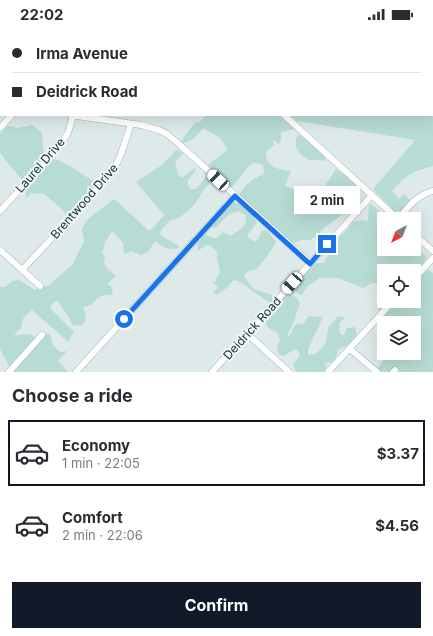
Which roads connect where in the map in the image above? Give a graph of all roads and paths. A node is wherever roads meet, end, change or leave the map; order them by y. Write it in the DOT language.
graph roads {
  1 [pos="11,116"];
  2 [pos="72,116"];
  3 [pos="79,116"];
  4 [pos="285,116"];
  5 [pos="131,124"];
  6 [pos="0,128"];
  7 [pos="433,191"];
  8 [pos="372,195"];
  9 [pos="235,196"];
  10 [pos="0,211"];
  11 [pos="390,212"];
  12 [pos="405,212"];
  13 [pos="421,240"];
  14 [pos="0,250"];
  15 [pos="433,251"];
  16 [pos="433,258"];
  17 [pos="310,264"];
  18 [pos="22,270"];
  19 [pos="421,271"];
  20 [pos="40,286"];
  21 [pos="387,308"];
  22 [pos="42,335"];
  23 [pos="245,335"];
  24 [pos="350,349"];
  25 [pos="9,372"];
  26 [pos="76,372"];
  27 [pos="212,372"];
  28 [pos="289,372"];
  29 [pos="328,372"];
  30 [pos="377,372"];
  1 -- 6 [label="street"];
  2 -- 10 [label="street, Laurel Drive"];
  3 -- 5 [label="street"];
  4 -- 8 [label="street"];
  5 -- 9 [label="street"];
  5 -- 18 [label="street, Brentwood Drive"];
  7 -- 12 [label="street"];
  8 -- 11 [label="street"];
  8 -- 17 [label="street, Deidrick Road"];
  9 -- 17 [label="street"];
  9 -- 26 [label="street"];
  13 -- 15 [label="street"];
  14 -- 18 [label="street"];
  16 -- 19 [label="street"];
  17 -- 23 [label="street, Deidrick Road"];
  18 -- 20 [label="street"];
  21 -- 24 [label="street"];
  22 -- 25 [label="street"];
  23 -- 27 [label="street, Deidrick Road"];
  23 -- 28 [label="street"];
  24 -- 29 [label="street"];
  24 -- 30 [label="street"];
}
